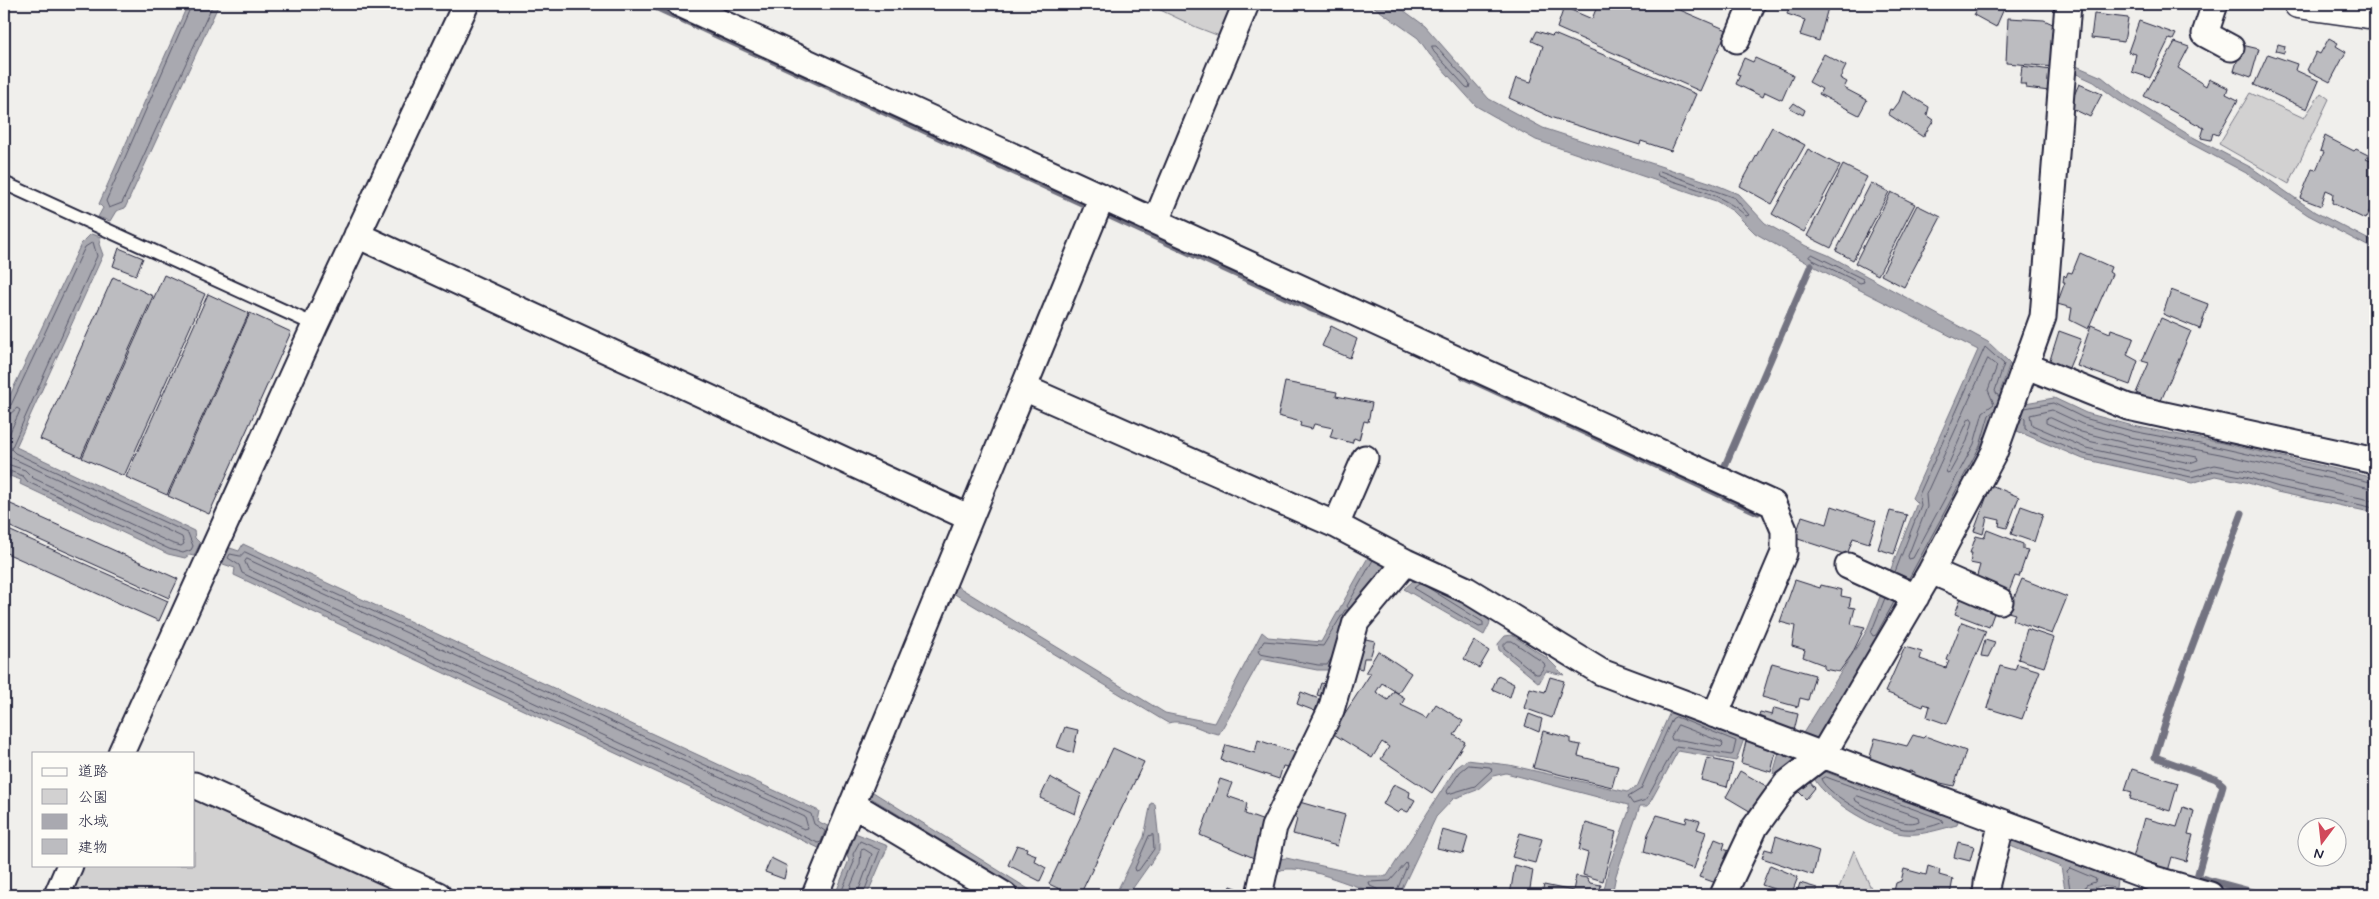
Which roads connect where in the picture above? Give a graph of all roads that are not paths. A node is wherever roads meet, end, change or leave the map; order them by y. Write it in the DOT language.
graph roads {
  1 [pos="466,4"];
  2 [pos="680,4"];
  3 [pos="1246,4"];
  4 [pos="1752,4"];
  5 [pos="2068,4"];
  6 [pos="2215,4"];
  7 [pos="2298,4"];
  8 [pos="2375,15"];
  9 [pos="1737,40"];
  10 [pos="2231,48"];
  11 [pos="4,183"];
  12 [pos="1102,197"];
  13 [pos="1156,221"];
  14 [pos="358,235"];
  15 [pos="315,326"];
  16 [pos="2027,366"];
  17 [pos="1024,388"];
  18 [pos="1365,458"];
  19 [pos="2375,461"];
  20 [pos="970,518"];
  21 [pos="1336,525"];
  22 [pos="1406,562"];
  23 [pos="1848,566"];
  24 [pos="1932,572"];
  25 [pos="1911,595"];
  26 [pos="2000,601"];
  27 [pos="1714,715"];
  28 [pos="122,752"];
  29 [pos="1822,756"];
  30 [pos="195,785"];
  31 [pos="852,804"];
  32 [pos="2002,822"];
  33 [pos="70,866"];
  34 [pos="1729,893"];
  35 [pos="56,895"];
  36 [pos="438,895"];
  37 [pos="815,895"];
  38 [pos="1004,895"];
  39 [pos="1259,895"];
  40 [pos="1986,895"];
  41 [pos="2210,895"];
  1 -- 14 [label="street"];
  2 -- 12 [label="street"];
  3 -- 13 [label="street"];
  4 -- 9 [label="street"];
  5 -- 16 [label="street"];
  6 -- 10 [label="street"];
  7 -- 8 [label="main road"];
  11 -- 15 [label="lane"];
  12 -- 13 [label="street"];
  12 -- 17 [label="street"];
  13 -- 27 [label="street"];
  14 -- 15 [label="street"];
  14 -- 20 [label="street"];
  15 -- 28 [label="street"];
  16 -- 19 [label="street"];
  16 -- 24 [label="street"];
  17 -- 20 [label="street"];
  17 -- 21 [label="street"];
  18 -- 21 [label="street"];
  20 -- 31 [label="street"];
  21 -- 22 [label="street"];
  22 -- 27 [label="street"];
  22 -- 39 [label="street"];
  23 -- 25 [label="street"];
  24 -- 25 [label="street"];
  24 -- 26 [label="street"];
  25 -- 29 [label="street"];
  27 -- 29 [label="street"];
  29 -- 32 [label="street"];
  29 -- 34 [label="street"];
  30 -- 36 [label="street"];
  31 -- 37 [label="street"];
  31 -- 38 [label="street"];
  32 -- 40 [label="street"];
  32 -- 41 [label="street"];
  33 -- 35 [label="street"];
}
